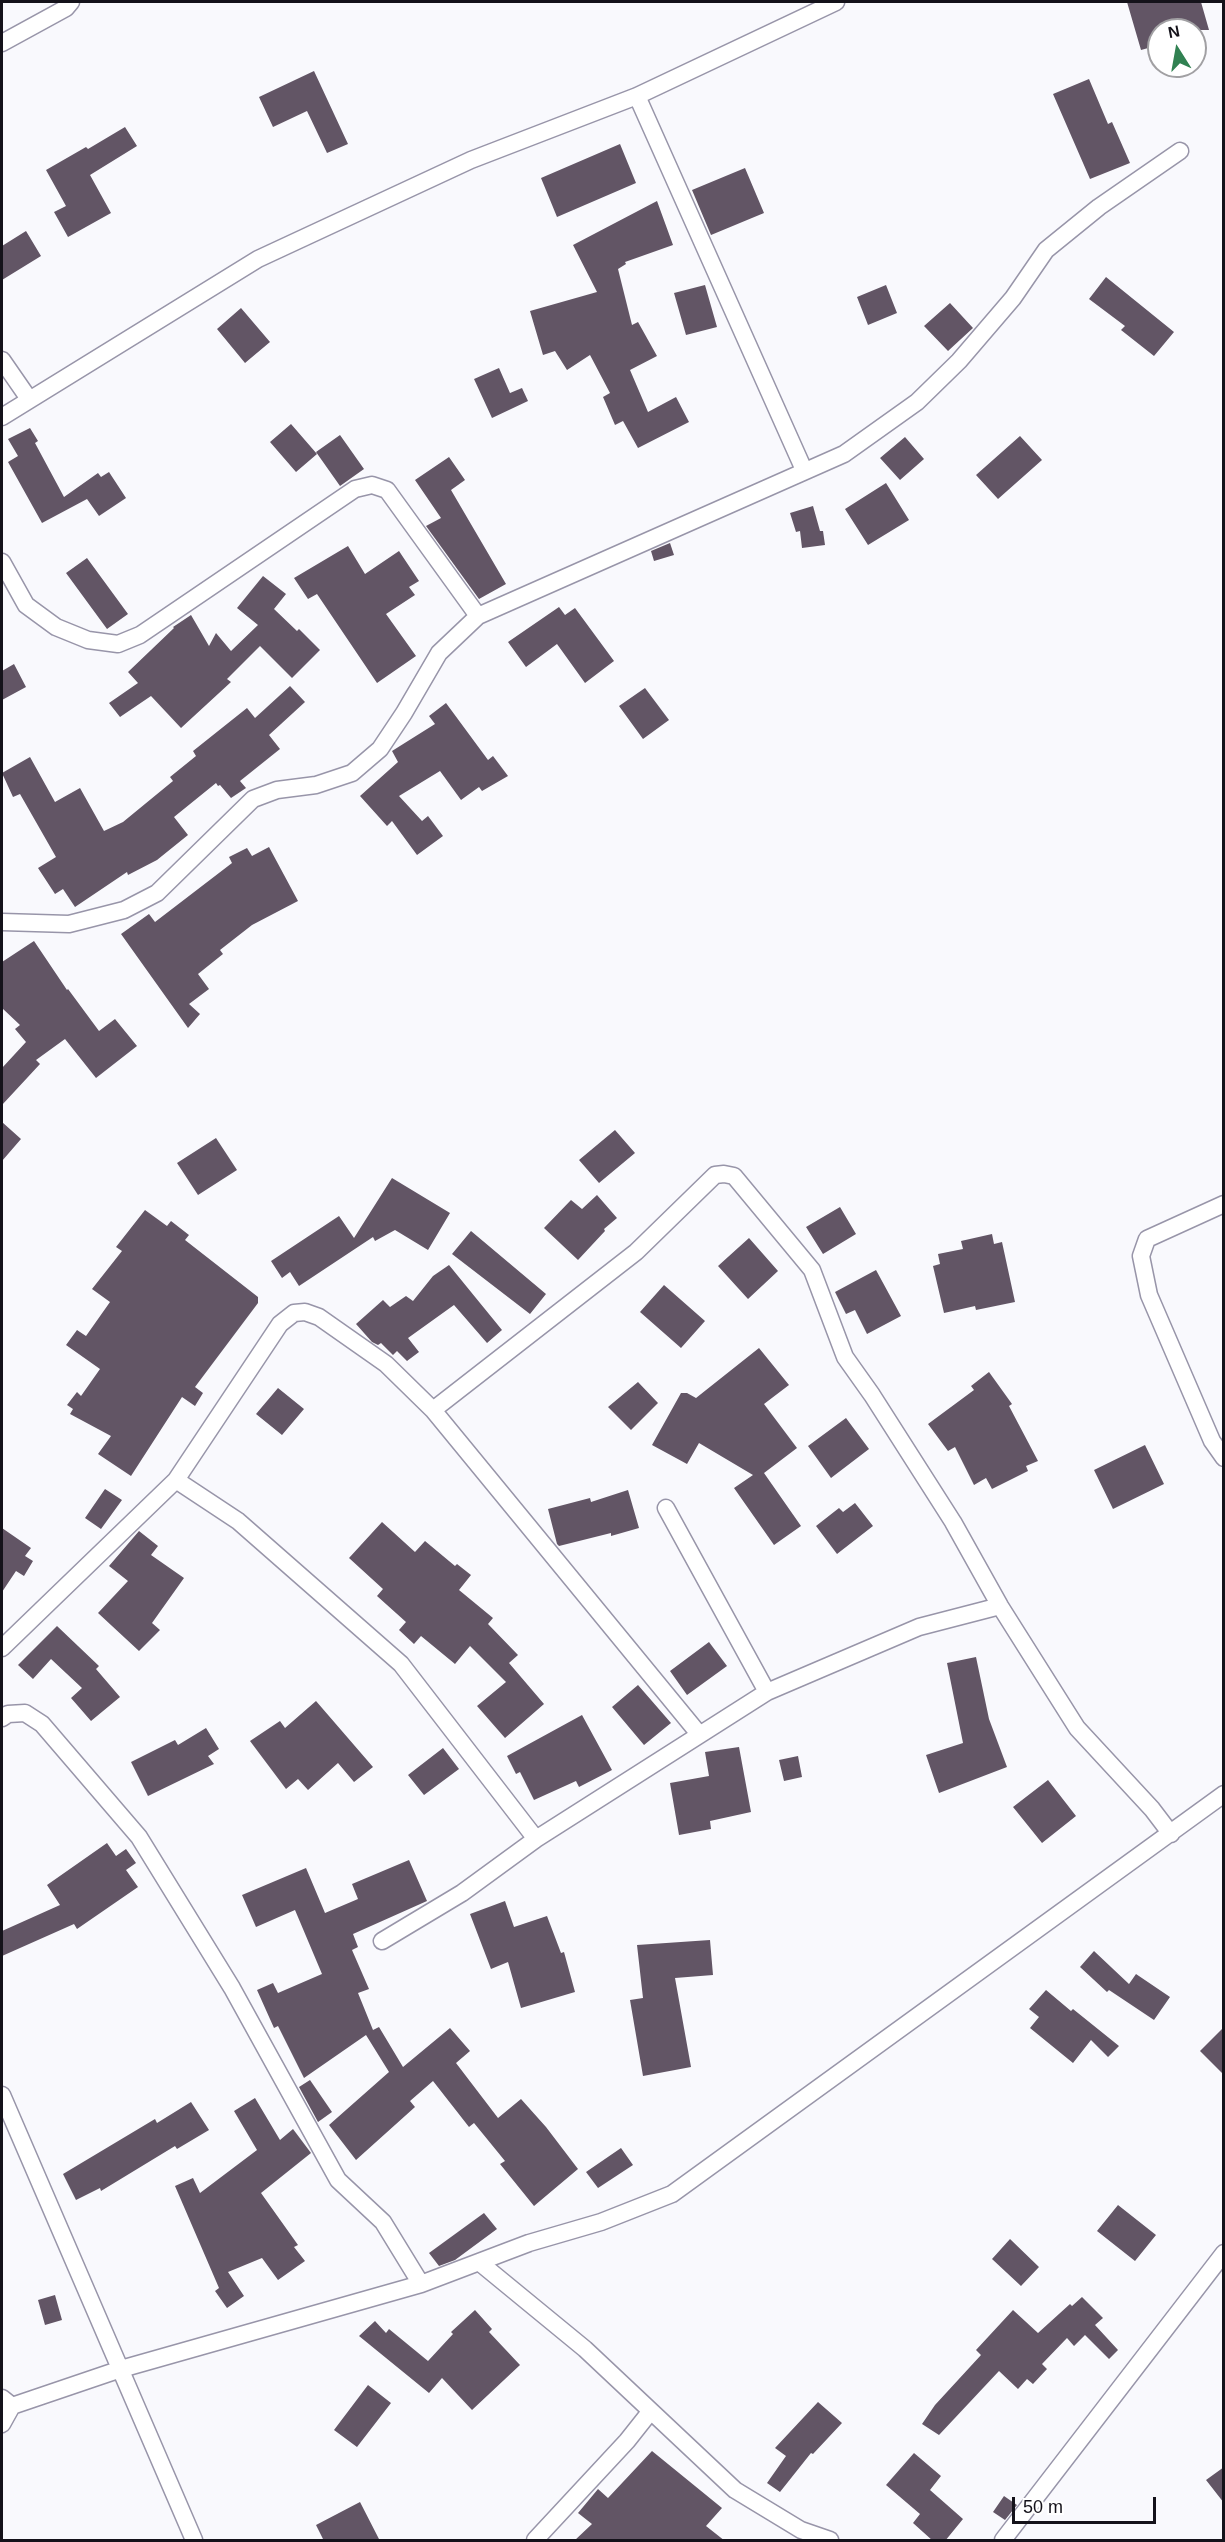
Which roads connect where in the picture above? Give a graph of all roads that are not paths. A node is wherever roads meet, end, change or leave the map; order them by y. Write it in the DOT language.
graph roads {
  1 [pos="70,2"];
  2 [pos="836,2"];
  3 [pos="2,43"];
  4 [pos="637,96"];
  5 [pos="1180,151"];
  6 [pos="2,360"];
  7 [pos="29,399"];
  8 [pos="2,417"];
  9 [pos="804,470"];
  10 [pos="2,562"];
  11 [pos="478,616"];
  12 [pos="2,922"];
  13 [pos="1224,1204"];
  14 [pos="433,1410"];
  15 [pos="1224,1458"];
  16 [pos="176,1480"];
  17 [pos="666,1508"];
  18 [pos="1000,1606"];
  19 [pos="2,1648"];
  20 [pos="767,1692"];
  21 [pos="2,1718"];
  22 [pos="699,1734"];
  23 [pos="1224,1794"];
  24 [pos="1171,1834"];
  25 [pos="536,1839"];
  26 [pos="382,1941"];
  27 [pos="2,2095"];
  28 [pos="1224,2253"];
  29 [pos="479,2262"];
  30 [pos="420,2284"];
  31 [pos="122,2369"];
  32 [pos="7,2402"];
  33 [pos="650,2412"];
  34 [pos="2,2424"];
  35 [pos="194,2541"];
  36 [pos="535,2541"];
  37 [pos="830,2541"];
  38 [pos="1003,2541"];
  1 -- 3 [label="street"];
  2 -- 4 [label="street"];
  4 -- 7 [label="street"];
  4 -- 9 [label="street"];
  5 -- 9 [label="street"];
  6 -- 7 [label="street"];
  7 -- 8 [label="street"];
  9 -- 11 [label="street"];
  10 -- 11 [label="street"];
  11 -- 12 [label="street"];
  13 -- 15 [label="street"];
  14 -- 16 [label="street"];
  14 -- 18 [label="street"];
  14 -- 22 [label="street"];
  16 -- 19 [label="street"];
  16 -- 25 [label="street"];
  17 -- 20 [label="street"];
  18 -- 20 [label="street"];
  18 -- 24 [label="street"];
  20 -- 22 [label="street"];
  21 -- 30 [label="street"];
  22 -- 25 [label="street"];
  23 -- 24 [label="street"];
  24 -- 29 [label="street"];
  25 -- 26 [label="street"];
  27 -- 31 [label="street"];
  28 -- 38 [label="street"];
  29 -- 30 [label="street"];
  29 -- 33 [label="street"];
  30 -- 31 [label="street"];
  31 -- 32 [label="street"];
  31 -- 35 [label="street"];
  32 -- 34 [label="street"];
  33 -- 36 [label="street"];
  33 -- 37 [label="street"];
}
